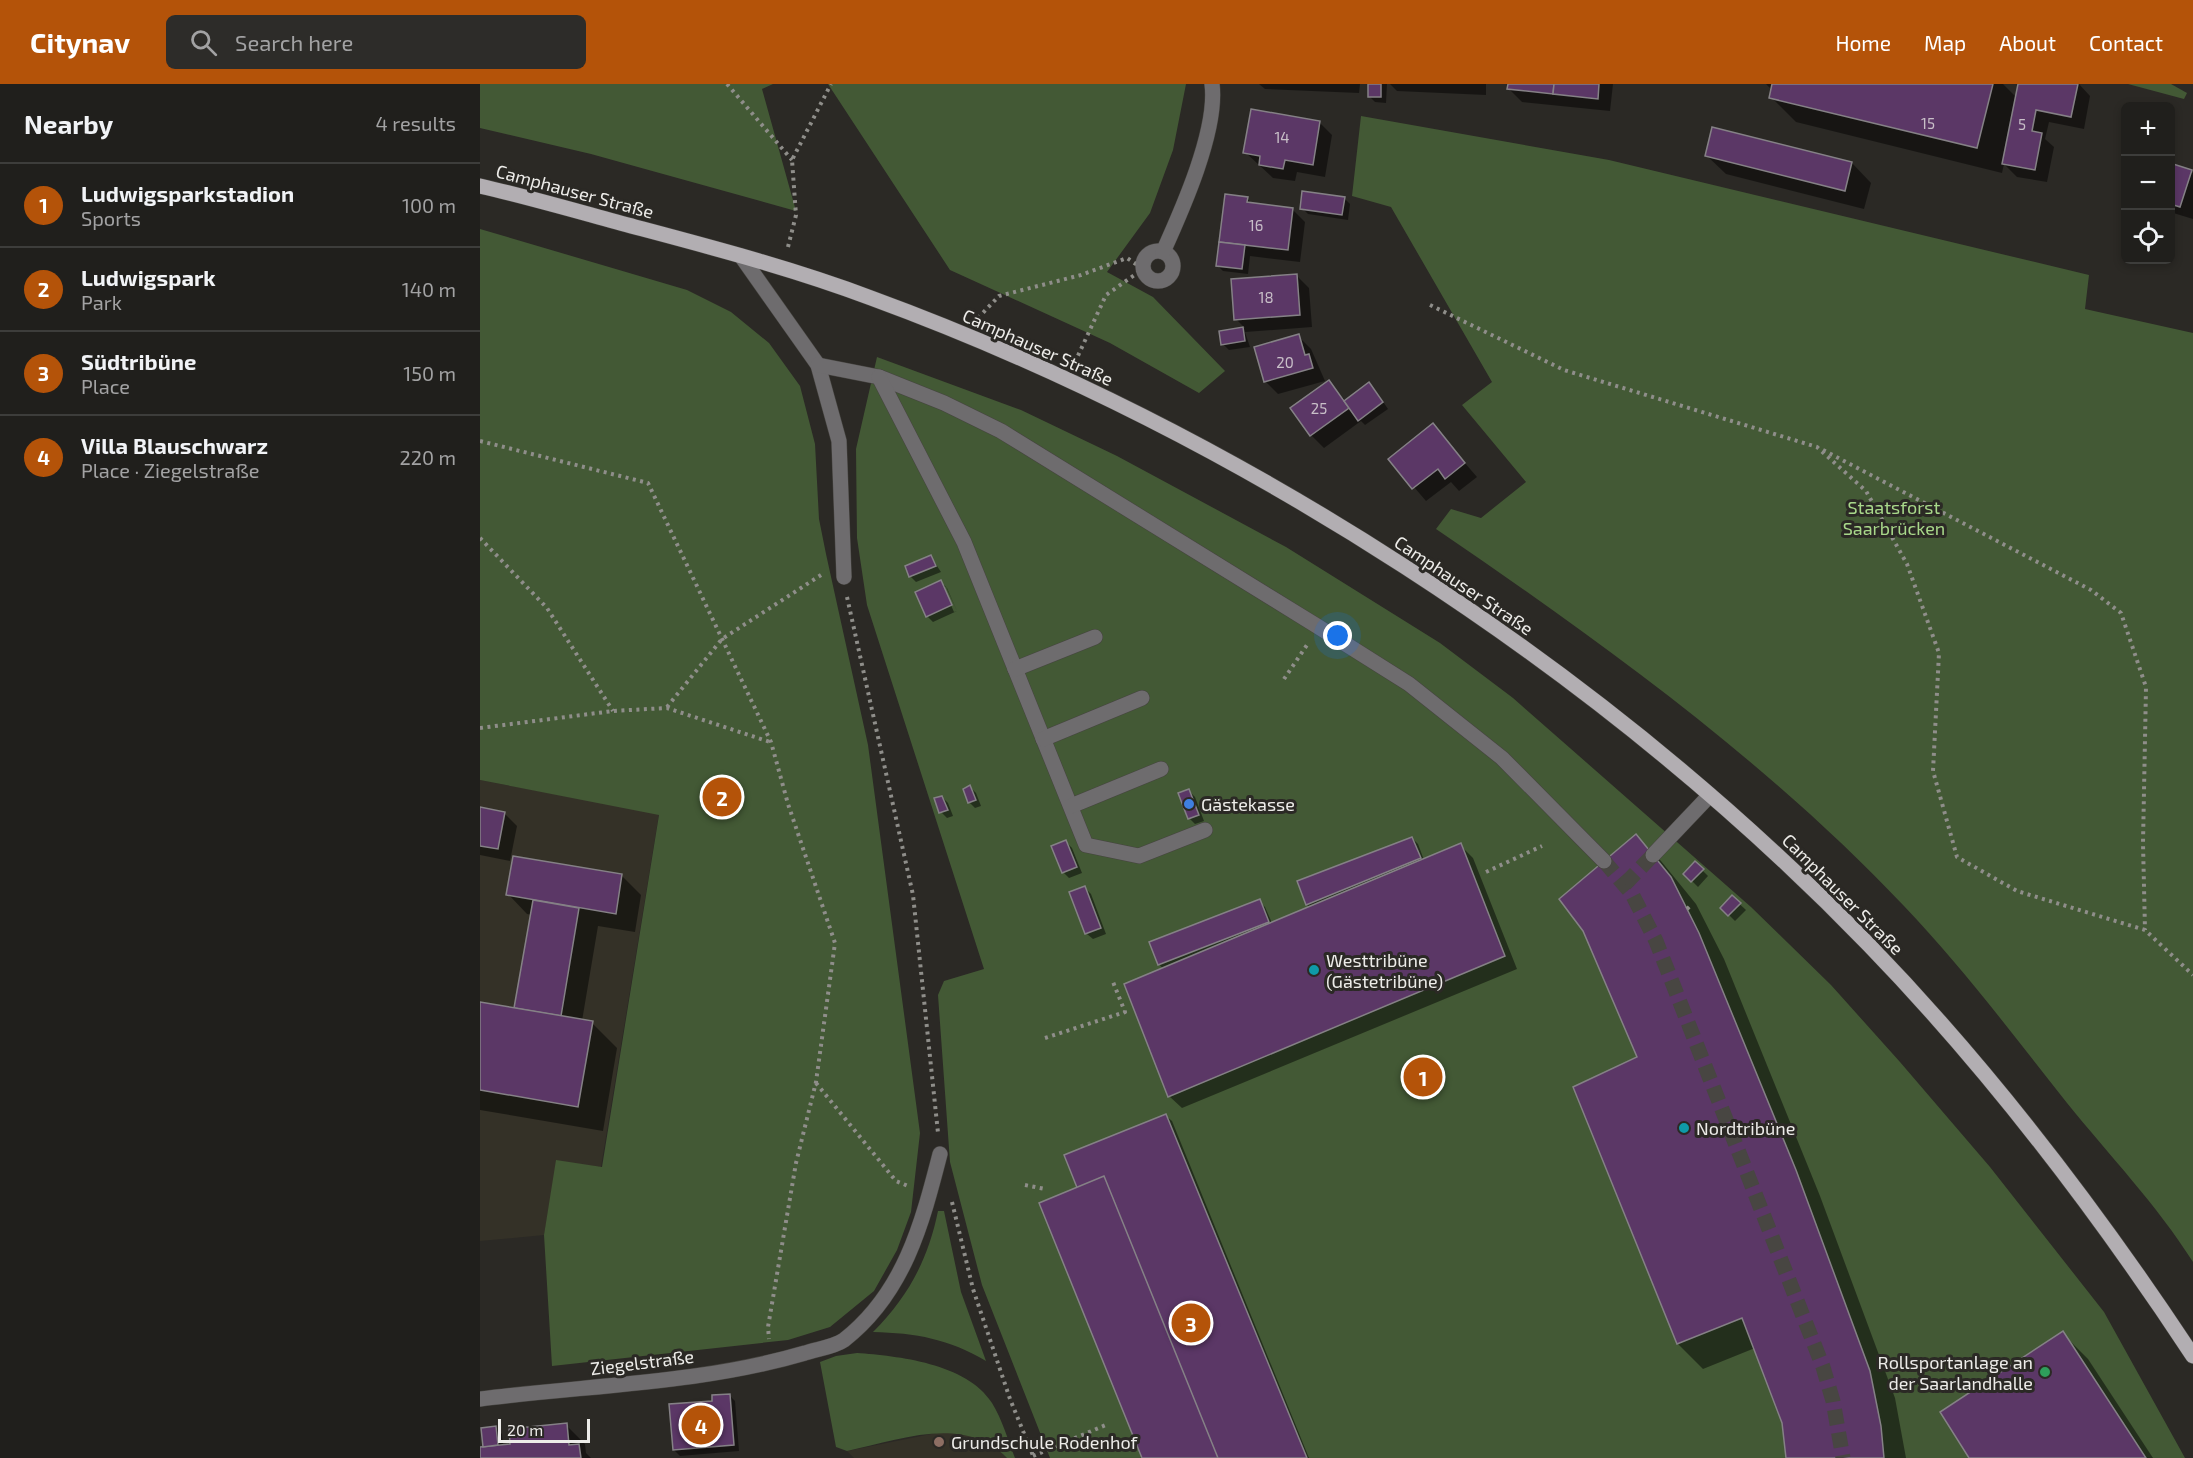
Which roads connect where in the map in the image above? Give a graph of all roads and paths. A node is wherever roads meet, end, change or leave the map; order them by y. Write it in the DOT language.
graph roads {
  1 [pos="727,84"];
  2 [pos="831,84"];
  3 [pos="1212,84"];
  4 [pos="792,160"];
  5 [pos="480,186"];
  6 [pos="1163,252"];
  7 [pos="741,256"];
  8 [pos="782,269"];
  9 [pos="1143,269"];
  10 [pos="1430,305"];
  11 [pos="963,334"];
  12 [pos="818,365"];
  13 [pos="879,377"];
  14 [pos="1068,379"];
  15 [pos="480,441"];
  16 [pos="1817,447"];
  17 [pos="480,538"];
  18 [pos="844,560"];
  19 [pos="844,577"];
  20 [pos="1095,637"];
  21 [pos="722,639"];
  22 [pos="1308,642"];
  23 [pos="1015,669"];
  24 [pos="1284,679"];
  25 [pos="1142,699"];
  26 [pos="667,708"];
  27 [pos="613,711"];
  28 [pos="480,728"];
  29 [pos="1043,739"];
  30 [pos="771,742"];
  31 [pos="1161,769"];
  32 [pos="1710,795"];
  33 [pos="1071,806"];
  34 [pos="1205,830"];
  35 [pos="1542,846"];
  36 [pos="1653,855"];
  37 [pos="1604,861"];
  38 [pos="1485,872"];
  39 [pos="1692,904"];
  40 [pos="1687,909"];
  41 [pos="2145,930"];
  42 [pos="2193,975"];
  43 [pos="1113,982"];
  44 [pos="1044,1038"];
  45 [pos="816,1082"];
  46 [pos="940,1154"];
  47 [pos="896,1181"];
  48 [pos="1025,1185"];
  49 [pos="1045,1189"];
  50 [pos="951,1198"];
  51 [pos="2193,1356"];
  52 [pos="771,1361"];
  53 [pos="480,1399"];
  54 [pos="1107,1425"];
  55 [pos="1033,1457"];
  1 -- 4 [label="path"];
  2 -- 4 [label="path"];
  3 -- 6 [label="street"];
  4 -- 8 [label="path"];
  5 -- 7 [label="main road, Camphauser Straße"];
  6 -- 9 [label="street"];
  6 -- 9 [label="street"];
  7 -- 8 [label="main road, Camphauser Straße"];
  7 -- 12 [label="street"];
  8 -- 11 [label="main road, Camphauser Straße"];
  9 -- 11 [label="path"];
  9 -- 14 [label="path"];
  10 -- 16 [label="path"];
  11 -- 14 [label="main road, Camphauser Straße"];
  12 -- 13 [label="street"];
  12 -- 18 [label="street"];
  13 -- 23 [label="street"];
  13 -- 37 [label="street"];
  14 -- 32 [label="main road, Camphauser Straße"];
  15 -- 21 [label="path"];
  16 -- 41 [label="path"];
  16 -- 41 [label="path"];
  17 -- 27 [label="path"];
  18 -- 19 [label="street"];
  18 -- 21 [label="path"];
  19 -- 46 [label="path"];
  20 -- 23 [label="street"];
  21 -- 26 [label="path"];
  21 -- 30 [label="path"];
  22 -- 24 [label="path"];
  23 -- 29 [label="street"];
  25 -- 29 [label="street"];
  26 -- 27 [label="path"];
  26 -- 30 [label="path"];
  27 -- 28 [label="path"];
  29 -- 33 [label="street"];
  30 -- 45 [label="path"];
  31 -- 33 [label="street"];
  32 -- 36 [label="street"];
  32 -- 51 [label="main road, Camphauser Straße"];
  33 -- 34 [label="street"];
  35 -- 38 [label="path"];
  39 -- 40 [label="path"];
  41 -- 42 [label="path"];
  43 -- 44 [label="path"];
  45 -- 47 [label="path"];
  45 -- 52 [label="path"];
  46 -- 52 [label="street, Ziegelstraße"];
  48 -- 49 [label="path"];
  50 -- 55 [label="path"];
  52 -- 53 [label="street, Ziegelstraße"];
  54 -- 55 [label="path"];
}
